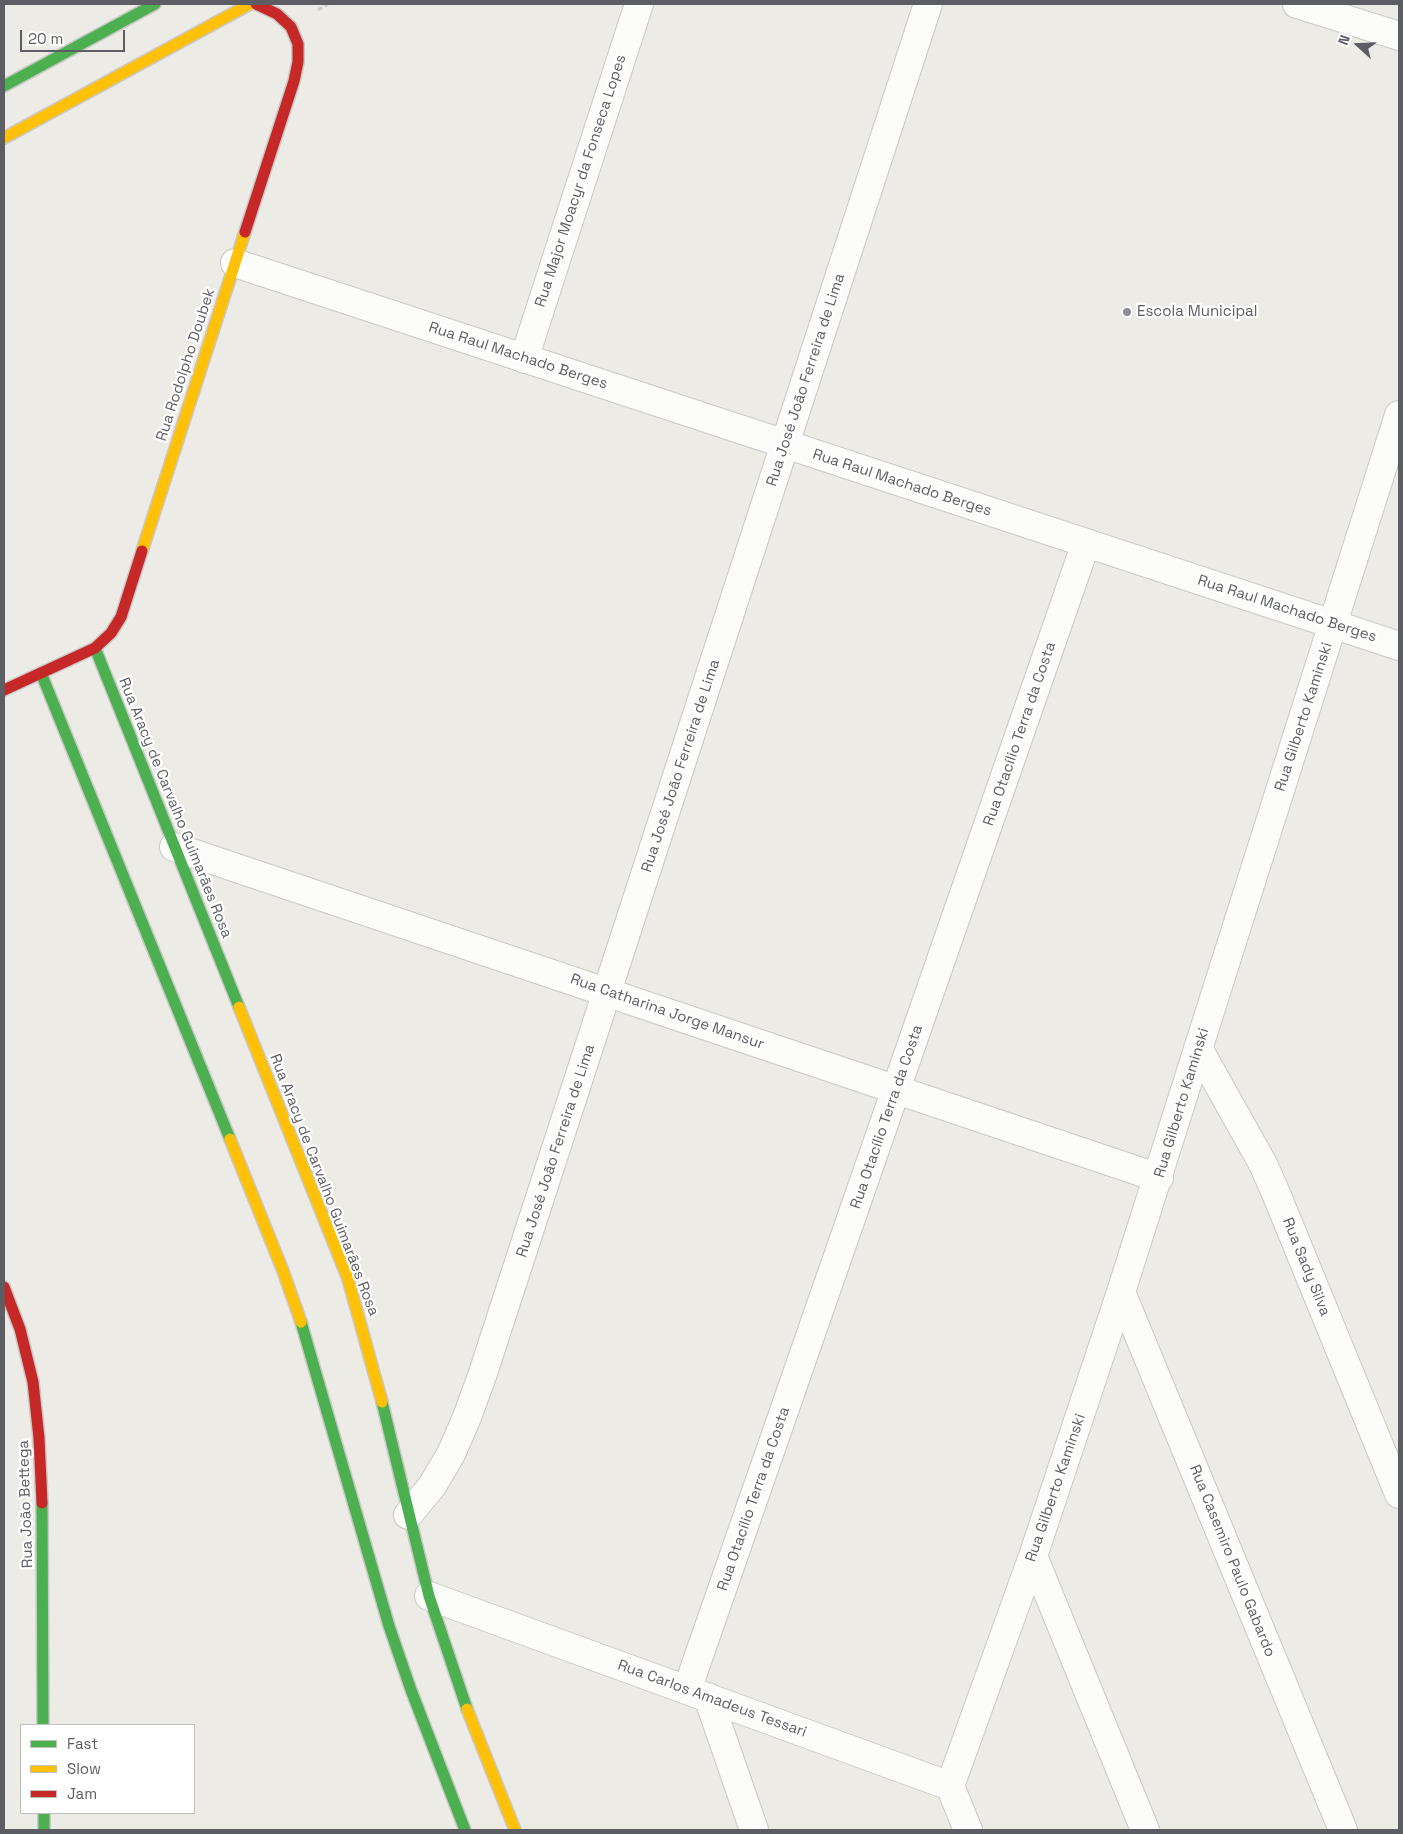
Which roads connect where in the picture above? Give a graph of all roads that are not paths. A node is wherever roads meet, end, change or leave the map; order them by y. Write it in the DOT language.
graph roads {
  1 [pos="155,4"];
  2 [pos="250,4"];
  3 [pos="256,4"];
  4 [pos="639,4"];
  5 [pos="928,4"];
  6 [pos="1297,4"];
  7 [pos="1399,36"];
  8 [pos="4,86"];
  9 [pos="4,138"];
  10 [pos="235,263"];
  11 [pos="524,359"];
  12 [pos="1399,416"];
  13 [pos="785,444"];
  14 [pos="1086,543"];
  15 [pos="1333,624"];
  16 [pos="1399,646"];
  17 [pos="95,648"];
  18 [pos="41,673"];
  19 [pos="4,690"];
  20 [pos="174,847"];
  21 [pos="607,992"];
  22 [pos="1198,1048"];
  23 [pos="896,1090"];
  24 [pos="1159,1178"];
  25 [pos="4,1287"];
  26 [pos="1121,1292"];
  27 [pos="1399,1494"];
  28 [pos="408,1515"];
  29 [pos="1033,1556"];
  30 [pos="429,1596"];
  31 [pos="698,1694"];
  32 [pos="44,1724"];
  33 [pos="950,1786"];
  34 [pos="44,1814"];
  35 [pos="44,1830"];
  36 [pos="465,1830"];
  37 [pos="515,1830"];
  38 [pos="754,1830"];
  39 [pos="968,1830"];
  40 [pos="1145,1830"];
  41 [pos="1343,1830"];
  1 -- 8 [label="street"];
  2 -- 9 [label="street"];
  3 -- 10 [label="street, Rua Rodolpho Doubek"];
  4 -- 11 [label="street, Rua Major Moacyr da Fonseca Lopes"];
  5 -- 13 [label="street, Rua José João Ferreira de Lima"];
  6 -- 7 [label="street"];
  10 -- 11 [label="street, Rua Raul Machado Berges"];
  10 -- 17 [label="street, Rua Rodolpho Doubek"];
  11 -- 13 [label="street, Rua Raul Machado Berges"];
  12 -- 15 [label="street, Rua Gilberto Kaminski"];
  13 -- 14 [label="street, Rua Raul Machado Berges"];
  13 -- 21 [label="street, Rua José João Ferreira de Lima"];
  14 -- 15 [label="street, Rua Raul Machado Berges"];
  14 -- 23 [label="street, Rua Otacílio Terra da Costa"];
  15 -- 16 [label="street, Rua Raul Machado Berges"];
  15 -- 22 [label="street, Rua Gilberto Kaminski"];
  17 -- 18 [label="street, Rua Rodolpho Doubek"];
  17 -- 20 [label="street, Rua Aracy de Carvalho Guimarães Rosa"];
  18 -- 19 [label="street, Rua Rodolpho Doubek"];
  18 -- 36 [label="street"];
  20 -- 21 [label="street, Rua Catharina Jorge Mansur"];
  20 -- 28 [label="street, Rua Aracy de Carvalho Guimarães Rosa"];
  21 -- 23 [label="street, Rua Catharina Jorge Mansur"];
  21 -- 28 [label="street, Rua José João Ferreira de Lima"];
  22 -- 24 [label="street, Rua Gilberto Kaminski"];
  22 -- 27 [label="street, Rua Sady Silva"];
  23 -- 24 [label="street, Rua Catharina Jorge Mansur"];
  23 -- 31 [label="street, Rua Otacílio Terra da Costa"];
  24 -- 26 [label="street, Rua Gilberto Kaminski"];
  25 -- 32 [label="street, Rua João Bettega"];
  26 -- 29 [label="street, Rua Gilberto Kaminski"];
  26 -- 41 [label="street, Rua Casemiro Paulo Gabardo"];
  28 -- 30 [label="street, Rua Aracy de Carvalho Guimarães Rosa"];
  29 -- 33 [label="street, Rua Gilberto Kaminski"];
  29 -- 40 [label="street"];
  30 -- 31 [label="street, Rua Carlos Amadeus Tessari"];
  30 -- 37 [label="street, Rua Aracy de Carvalho Guimarães Rosa"];
  31 -- 33 [label="street, Rua Carlos Amadeus Tessari"];
  31 -- 38 [label="street"];
  33 -- 39 [label="street"];
  34 -- 35 [label="street"];
}
